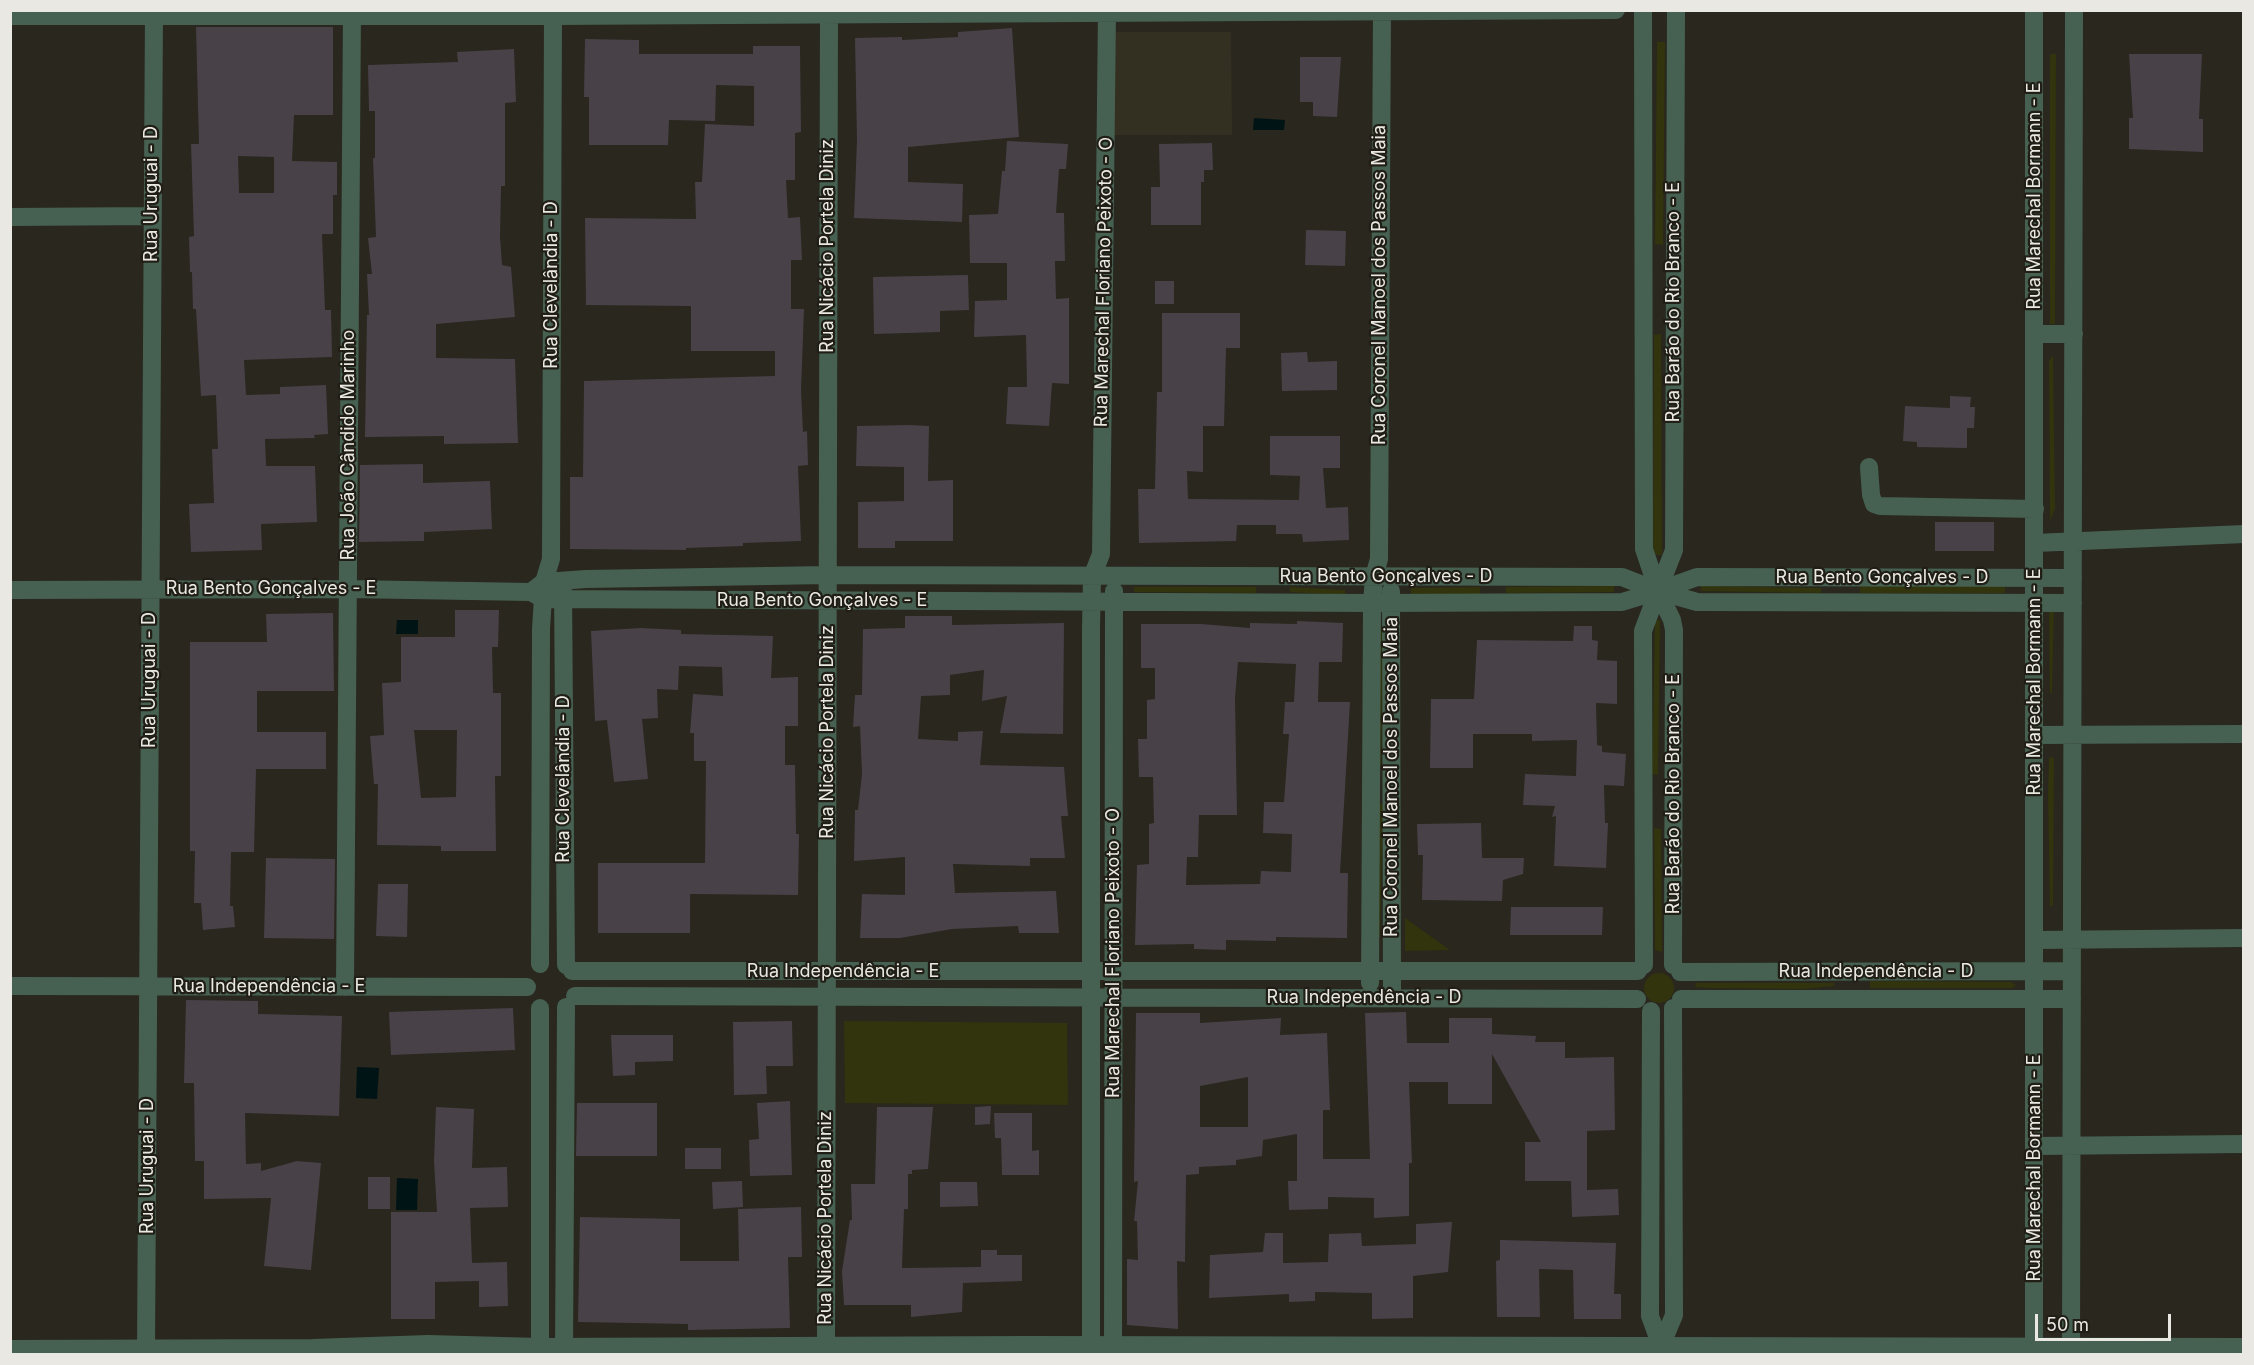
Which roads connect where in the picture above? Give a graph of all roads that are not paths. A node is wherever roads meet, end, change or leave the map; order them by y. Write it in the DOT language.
graph roads {
  1 [pos="1616,10"];
  2 [pos="1643,10"];
  3 [pos="1676,10"];
  4 [pos="2034,10"];
  5 [pos="2074,10"];
  6 [pos="1382,11"];
  7 [pos="829,12"];
  8 [pos="1107,12"];
  9 [pos="154,13"];
  10 [pos="352,13"];
  11 [pos="553,13"];
  12 [pos="10,16"];
  13 [pos="152,216"];
  14 [pos="10,217"];
  15 [pos="1643,284"];
  16 [pos="1674,284"];
  17 [pos="2036,334"];
  18 [pos="2074,334"];
  19 [pos="1869,467"];
  20 [pos="2035,509"];
  21 [pos="2244,534"];
  22 [pos="2073,542"];
  23 [pos="2035,543"];
  24 [pos="1101,554"];
  25 [pos="551,559"];
  26 [pos="1381,571"];
  27 [pos="828,574"];
  28 [pos="1113,577"];
  29 [pos="1277,577"];
  30 [pos="1497,577"];
  31 [pos="1092,578"];
  32 [pos="1850,578"];
  33 [pos="2073,578"];
  34 [pos="2035,579"];
  35 [pos="151,589"];
  36 [pos="348,589"];
  37 [pos="10,590"];
  38 [pos="563,590"];
  39 [pos="539,591"];
  40 [pos="1658,591"];
  41 [pos="828,601"];
  42 [pos="1091,601"];
  43 [pos="1115,601"];
  44 [pos="1277,602"];
  45 [pos="1372,603"];
  46 [pos="1391,603"];
  47 [pos="1498,603"];
  48 [pos="1850,603"];
  49 [pos="2035,603"];
  50 [pos="2073,603"];
  51 [pos="2244,734"];
  52 [pos="2035,735"];
  53 [pos="2073,735"];
  54 [pos="1091,786"];
  55 [pos="1114,787"];
  56 [pos="1392,792"];
  57 [pos="1371,793"];
  58 [pos="1644,804"];
  59 [pos="1673,805"];
  60 [pos="2244,938"];
  61 [pos="2072,939"];
  62 [pos="2035,940"];
  63 [pos="540,964"];
  64 [pos="569,968"];
  65 [pos="1641,968"];
  66 [pos="1677,968"];
  67 [pos="1857,971"];
  68 [pos="2072,971"];
  69 [pos="720,972"];
  70 [pos="827,972"];
  71 [pos="1091,972"];
  72 [pos="1114,972"];
  73 [pos="1280,972"];
  74 [pos="1370,972"];
  75 [pos="1392,972"];
  76 [pos="1531,972"];
  77 [pos="2035,972"];
  78 [pos="10,986"];
  79 [pos="148,987"];
  80 [pos="345,987"];
  81 [pos="527,987"];
  82 [pos="720,997"];
  83 [pos="827,997"];
  84 [pos="1091,998"];
  85 [pos="1114,998"];
  86 [pos="1281,998"];
  87 [pos="1370,998"];
  88 [pos="1392,998"];
  89 [pos="1531,998"];
  90 [pos="1857,999"];
  91 [pos="2035,999"];
  92 [pos="2072,999"];
  93 [pos="571,1002"];
  94 [pos="1677,1004"];
  95 [pos="1644,1005"];
  96 [pos="540,1008"];
  97 [pos="540,1136"];
  98 [pos="565,1137"];
  99 [pos="2244,1144"];
  100 [pos="2071,1145"];
  101 [pos="2035,1146"];
  102 [pos="1674,1162"];
  103 [pos="1650,1163"];
  104 [pos="826,1345"];
  105 [pos="2244,1347"];
  106 [pos="10,1349"];
  107 [pos="1091,1350"];
  108 [pos="1113,1350"];
  109 [pos="540,1351"];
  110 [pos="564,1351"];
  111 [pos="2034,1351"];
  112 [pos="2071,1351"];
  113 [pos="1661,1352"];
  114 [pos="149,1353"];
  1 -- 6 [label="street"];
  2 -- 15 [label="street, Rua Barão do Rio Branco - E"];
  3 -- 16 [label="street, Rua Barão do Rio Branco - E"];
  4 -- 17 [label="street, Rua Marechal Bormann - E"];
  5 -- 18 [label="street, Rua Marechal Bormann - E"];
  6 -- 8 [label="street"];
  6 -- 26 [label="street, Rua Coronel Manoel dos Passos Maia"];
  7 -- 8 [label="street"];
  7 -- 11 [label="street"];
  7 -- 27 [label="street, Rua Nicácio Portela Diniz"];
  8 -- 24 [label="street, Rua Marechal Floriano Peixoto - O"];
  9 -- 10 [label="street"];
  9 -- 12 [label="street"];
  9 -- 13 [label="street, Rua Uruguai - D"];
  10 -- 11 [label="street"];
  10 -- 36 [label="street, Rua João Cândido Marinho"];
  11 -- 25 [label="street, Rua Clevelândia - D"];
  13 -- 14 [label="street"];
  13 -- 35 [label="street, Rua Uruguai - D"];
  15 -- 16 [label="street"];
  15 -- 40 [label="street, Rua Barão do Rio Branco - E"];
  16 -- 40 [label="street, Rua Barão do Rio Branco - E"];
  17 -- 18 [label="street"];
  17 -- 20 [label="street, Rua Marechal Bormann - E"];
  18 -- 22 [label="street, Rua Marechal Bormann - E"];
  19 -- 20 [label="street"];
  20 -- 23 [label="street, Rua Marechal Bormann - E"];
  21 -- 22 [label="street"];
  22 -- 23 [label="street"];
  22 -- 33 [label="street, Rua Marechal Bormann - E"];
  23 -- 34 [label="street, Rua Marechal Bormann - E"];
  24 -- 28 [label="street, Rua Marechal Floriano Peixoto - O"];
  24 -- 31 [label="street, Rua Marechal Floriano Peixoto - O"];
  25 -- 38 [label="street, Rua Clevelândia - D"];
  25 -- 39 [label="street, Rua Clevelândia - D"];
  26 -- 29 [label="street, Rua Bento Gonçalves - D"];
  26 -- 30 [label="street, Rua Bento Gonçalves - D"];
  26 -- 45 [label="street, Rua Coronel Manoel dos Passos Maia"];
  26 -- 46 [label="street, Rua Coronel Manoel dos Passos Maia"];
  27 -- 31 [label="street, Rua Bento Gonçalves - E"];
  27 -- 38 [label="street, Rua Bento Gonçalves - E"];
  27 -- 41 [label="street, Rua Nicácio Portela Diniz"];
  28 -- 29 [label="street, Rua Bento Gonçalves - D"];
  28 -- 31 [label="street, Rua Bento Gonçalves - E"];
  28 -- 43 [label="street, Rua Marechal Floriano Peixoto - O"];
  29 -- 44 [label="street"];
  30 -- 40 [label="street, Rua Bento Gonçalves - D"];
  30 -- 47 [label="street"];
  31 -- 42 [label="street, Rua Marechal Floriano Peixoto - O"];
  32 -- 34 [label="street, Rua Bento Gonçalves - D"];
  32 -- 40 [label="street, Rua Bento Gonçalves - D"];
  32 -- 48 [label="street"];
  33 -- 34 [label="street, Rua Bento Gonçalves - D"];
  33 -- 50 [label="street, Rua Marechal Bormann - E"];
  34 -- 49 [label="street, Rua Marechal Bormann - E"];
  35 -- 36 [label="street, Rua Bento Gonçalves - E"];
  35 -- 37 [label="street, Rua Bento Gonçalves - E"];
  35 -- 79 [label="street, Rua Uruguai - D"];
  36 -- 39 [label="street, Rua Bento Gonçalves - E"];
  36 -- 80 [label="street, Rua João Cândido Marinho"];
  38 -- 39 [label="street, Rua Bento Gonçalves - E"];
  38 -- 41 [label="street, Rua Bento Gonçalves - E"];
  38 -- 64 [label="street, Rua Clevelândia - D"];
  39 -- 63 [label="street, Rua Clevelândia - D"];
  40 -- 47 [label="street, Rua Bento Gonçalves - D"];
  40 -- 48 [label="street, Rua Bento Gonçalves - D"];
  40 -- 58 [label="street, Rua Barão do Rio Branco - E"];
  40 -- 59 [label="street, Rua Barão do Rio Branco - E"];
  41 -- 42 [label="street, Rua Bento Gonçalves - E"];
  41 -- 70 [label="street, Rua Nicácio Portela Diniz"];
  42 -- 43 [label="street, Rua Bento Gonçalves - E"];
  42 -- 54 [label="street, Rua Marechal Floriano Peixoto - O"];
  43 -- 44 [label="street, Rua Bento Gonçalves - D"];
  43 -- 55 [label="street, Rua Marechal Floriano Peixoto - O"];
  44 -- 45 [label="street, Rua Bento Gonçalves - D"];
  45 -- 46 [label="street, Rua Bento Gonçalves - D"];
  45 -- 57 [label="street, Rua Coronel Manoel dos Passos Maia"];
  46 -- 47 [label="street, Rua Bento Gonçalves - D"];
  46 -- 56 [label="street, Rua Coronel Manoel dos Passos Maia"];
  48 -- 49 [label="street, Rua Bento Gonçalves - D"];
  49 -- 50 [label="street, Rua Bento Gonçalves - D"];
  49 -- 52 [label="street, Rua Marechal Bormann - E"];
  50 -- 53 [label="street, Rua Marechal Bormann - E"];
  51 -- 53 [label="street"];
  52 -- 53 [label="street"];
  52 -- 62 [label="street, Rua Marechal Bormann - E"];
  53 -- 61 [label="street, Rua Marechal Bormann - E"];
  54 -- 55 [label="street"];
  54 -- 71 [label="street, Rua Marechal Floriano Peixoto - O"];
  55 -- 72 [label="street, Rua Marechal Floriano Peixoto - O"];
  56 -- 57 [label="street"];
  56 -- 75 [label="street, Rua Coronel Manoel dos Passos Maia"];
  57 -- 74 [label="street, Rua Coronel Manoel dos Passos Maia"];
  58 -- 59 [label="street"];
  58 -- 65 [label="street, Rua Barão do Rio Branco - E"];
  59 -- 66 [label="street, Rua Barão do Rio Branco - E"];
  60 -- 61 [label="street"];
  61 -- 62 [label="street"];
  61 -- 68 [label="street, Rua Marechal Bormann - E"];
  62 -- 77 [label="street, Rua Marechal Bormann - E"];
  63 -- 64 [label="street"];
  63 -- 81 [label="street"];
  64 -- 69 [label="street, Rua Independência - E"];
  64 -- 93 [label="street"];
  65 -- 66 [label="street"];
  65 -- 76 [label="street, Rua Independência - D"];
  65 -- 95 [label="street"];
  66 -- 67 [label="street, Rua Independência - D"];
  66 -- 94 [label="street"];
  67 -- 77 [label="street, Rua Independência - D"];
  67 -- 90 [label="street"];
  68 -- 77 [label="street, Rua Independência - D"];
  68 -- 92 [label="street, Rua Marechal Bormann - E"];
  69 -- 70 [label="street, Rua Independência - E"];
  69 -- 82 [label="street"];
  70 -- 71 [label="street, Rua Independência - E"];
  70 -- 83 [label="street, Rua Nicácio Portela Diniz"];
  71 -- 72 [label="street, Rua Independência - E"];
  71 -- 84 [label="street, Rua Marechal Floriano Peixoto - O"];
  72 -- 73 [label="street, Rua Independência - D"];
  72 -- 85 [label="street, Rua Marechal Floriano Peixoto - O"];
  73 -- 74 [label="street, Rua Independência - D"];
  73 -- 86 [label="street"];
  74 -- 75 [label="street, Rua Independência - D"];
  74 -- 87 [label="street, Rua Coronel Manoel dos Passos Maia"];
  75 -- 76 [label="street, Rua Independência - D"];
  75 -- 88 [label="street, Rua Coronel Manoel dos Passos Maia"];
  76 -- 89 [label="street"];
  77 -- 91 [label="street, Rua Marechal Bormann - E"];
  78 -- 79 [label="street, Rua Independência - E"];
  79 -- 80 [label="street, Rua Independência - E"];
  79 -- 114 [label="street, Rua Uruguai - D"];
  80 -- 81 [label="street, Rua Independência - E"];
  81 -- 96 [label="street"];
  82 -- 83 [label="street, Rua Independência - E"];
  82 -- 93 [label="street, Rua Independência - E"];
  83 -- 84 [label="street, Rua Independência - E"];
  83 -- 104 [label="street, Rua Nicácio Portela Diniz"];
  84 -- 85 [label="street, Rua Independência - D"];
  84 -- 107 [label="street, Rua Marechal Floriano Peixoto - O"];
  85 -- 86 [label="street, Rua Independência - D"];
  85 -- 108 [label="street, Rua Marechal Floriano Peixoto - O"];
  86 -- 87 [label="street, Rua Independência - D"];
  87 -- 88 [label="street, Rua Independência - D"];
  88 -- 89 [label="street, Rua Independência - D"];
  89 -- 95 [label="street, Rua Independência - D"];
  90 -- 91 [label="street, Rua Independência - D"];
  90 -- 94 [label="street, Rua Independência - D"];
  91 -- 92 [label="street, Rua Independência - D"];
  91 -- 101 [label="street, Rua Marechal Bormann - E"];
  92 -- 100 [label="street, Rua Marechal Bormann - E"];
  93 -- 96 [label="street"];
  93 -- 98 [label="street"];
  94 -- 95 [label="street"];
  94 -- 102 [label="street"];
  95 -- 103 [label="street"];
  96 -- 97 [label="street"];
  97 -- 98 [label="street"];
  97 -- 109 [label="street"];
  98 -- 110 [label="street"];
  99 -- 100 [label="street"];
  100 -- 101 [label="street"];
  100 -- 112 [label="street, Rua Marechal Bormann - E"];
  101 -- 111 [label="street, Rua Marechal Bormann - E"];
  102 -- 103 [label="street"];
  102 -- 113 [label="street"];
  103 -- 113 [label="street"];
  104 -- 107 [label="street"];
  104 -- 110 [label="street"];
  105 -- 112 [label="street"];
  106 -- 114 [label="street"];
  107 -- 108 [label="street"];
  108 -- 113 [label="street"];
  109 -- 110 [label="street"];
  109 -- 114 [label="street"];
  111 -- 112 [label="street"];
  111 -- 113 [label="street"];
}
